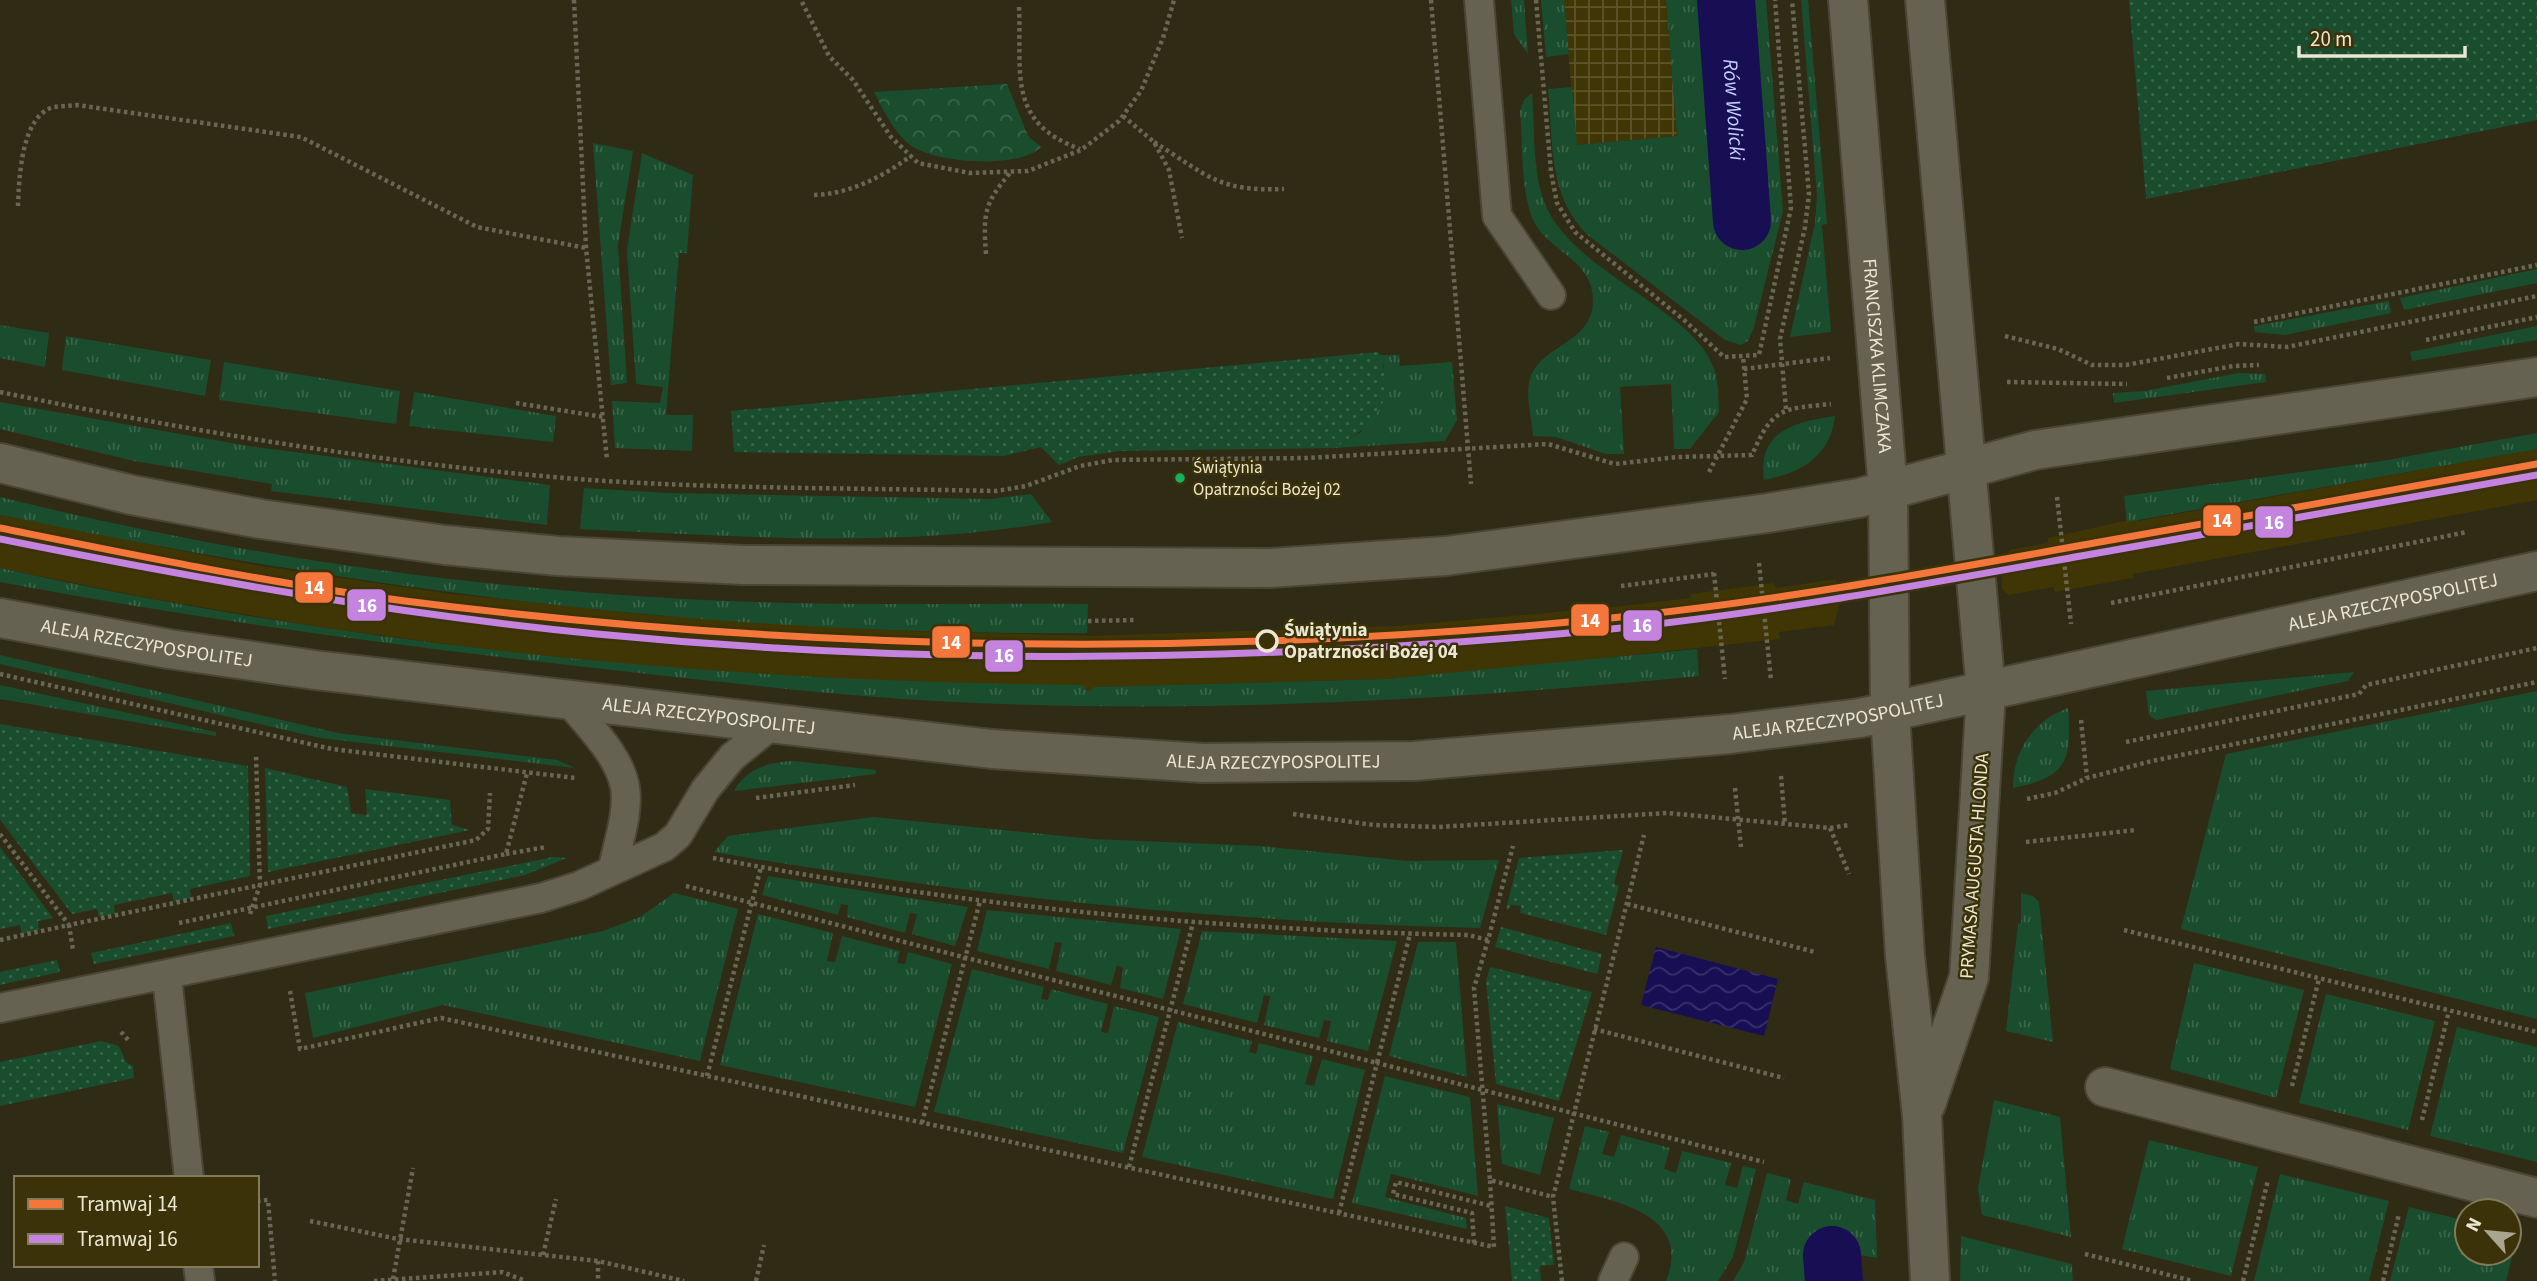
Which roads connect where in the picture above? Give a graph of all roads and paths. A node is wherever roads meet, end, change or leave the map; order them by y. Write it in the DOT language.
graph roads {
  1 [pos="574,0"];
  2 [pos="1174,0"];
  3 [pos="1432,0"];
  4 [pos="1479,0"];
  5 [pos="1536,0"];
  6 [pos="1775,0"];
  7 [pos="1792,0"];
  8 [pos="1848,0"];
  9 [pos="1925,0"];
  10 [pos="802,2"];
  11 [pos="1019,7"];
  12 [pos="1123,116"];
  13 [pos="1154,142"];
  14 [pos="1081,150"];
  15 [pos="911,156"];
  16 [pos="1012,171"];
  17 [pos="1284,190"];
  18 [pos="814,195"];
  19 [pos="18,206"];
  20 [pos="1182,238"];
  21 [pos="586,248"];
  22 [pos="986,254"];
  23 [pos="2537,265"];
  24 [pos="1551,295"];
  25 [pos="2537,296"];
  26 [pos="2537,317"];
  27 [pos="2254,323"];
  28 [pos="2001,335"];
  29 [pos="2420,341"];
  30 [pos="1742,356"];
  31 [pos="1838,357"];
  32 [pos="1781,365"];
  33 [pos="2267,366"];
  34 [pos="1744,369"];
  35 [pos="2537,377"];
  36 [pos="2156,380"];
  37 [pos="1993,382"];
  38 [pos="2135,383"];
  39 [pos="0,393"];
  40 [pos="1842,403"];
  41 [pos="516,404"];
  42 [pos="1786,409"];
  43 [pos="603,417"];
  44 [pos="1467,448"];
  45 [pos="1717,456"];
  46 [pos="607,460"];
  47 [pos="0,463"];
  48 [pos="1967,467"];
  49 [pos="1706,478"];
  50 [pos="1471,484"];
  51 [pos="1888,490"];
  52 [pos="2059,513"];
  53 [pos="2470,532"];
  54 [pos="1759,559"];
  55 [pos="1713,561"];
  56 [pos="2537,571"];
  57 [pos="2111,603"];
  58 [pos="0,618"];
  59 [pos="2071,623"];
  60 [pos="2537,648"];
  61 [pos="1770,665"];
  62 [pos="0,674"];
  63 [pos="1725,679"];
  64 [pos="2537,682"];
  65 [pos="1986,692"];
  66 [pos="568,700"];
  67 [pos="1890,713"];
  68 [pos="2081,713"];
  69 [pos="773,723"];
  70 [pos="2126,742"];
  71 [pos="256,755"];
  72 [pos="527,773"];
  73 [pos="579,778"];
  74 [pos="2087,778"];
  75 [pos="1782,783"];
  76 [pos="1735,788"];
  77 [pos="2017,801"];
  78 [pos="1786,824"];
  79 [pos="2136,830"];
  80 [pos="0,834"];
  81 [pos="1644,835"];
  82 [pos="2018,843"];
  83 [pos="1513,846"];
  84 [pos="1741,847"];
  85 [pos="711,858"];
  86 [pos="761,867"];
  87 [pos="614,868"];
  88 [pos="684,886"];
  89 [pos="980,901"];
  90 [pos="750,902"];
  91 [pos="1627,904"];
  92 [pos="1193,923"];
  93 [pos="174,924"];
  94 [pos="2124,930"];
  95 [pos="1410,934"];
  96 [pos="1488,940"];
  97 [pos="85,943"];
  98 [pos="61,948"];
  99 [pos="1815,952"];
  100 [pos="964,958"];
  101 [pos="167,977"];
  102 [pos="291,996"];
  103 [pos="0,1008"];
  104 [pos="1171,1010"];
  105 [pos="1594,1029"];
  106 [pos="2537,1032"];
  107 [pos="1377,1063"];
  108 [pos="707,1076"];
  109 [pos="1784,1078"];
  110 [pos="2105,1087"];
  111 [pos="1482,1090"];
  112 [pos="1572,1114"];
  113 [pos="1922,1116"];
  114 [pos="922,1122"];
  115 [pos="1764,1162"];
  116 [pos="1129,1167"];
  117 [pos="413,1168"];
  118 [pos="189,1176"];
  119 [pos="1490,1180"];
  120 [pos="1553,1197"];
  121 [pos="2537,1198"];
  122 [pos="556,1199"];
  123 [pos="259,1201"];
  124 [pos="1491,1206"];
  125 [pos="1339,1213"];
  126 [pos="310,1221"];
  127 [pos="398,1239"];
  128 [pos="1474,1243"];
  129 [pos="764,1245"];
  130 [pos="2085,1254"];
  131 [pos="543,1255"];
  132 [pos="598,1261"];
  133 [pos="393,1279"];
  134 [pos="275,1281"];
  135 [pos="374,1281"];
  136 [pos="526,1281"];
  137 [pos="598,1281"];
  138 [pos="684,1281"];
  139 [pos="756,1281"];
  140 [pos="1562,1281"];
  141 [pos="1930,1281"];
  142 [pos="2193,1281"];
  1 -- 21 [label="path"];
  2 -- 12 [label="path"];
  3 -- 44 [label="path"];
  4 -- 24 [label="lane"];
  5 -- 30 [label="path"];
  6 -- 30 [label="path"];
  7 -- 32 [label="path"];
  8 -- 51 [label="street, FRANCISZKA KLIMCZAKA"];
  9 -- 48 [label="street"];
  10 -- 15 [label="path"];
  11 -- 14 [label="path"];
  12 -- 13 [label="path"];
  12 -- 14 [label="path"];
  13 -- 17 [label="path"];
  13 -- 20 [label="path"];
  14 -- 16 [label="path"];
  15 -- 16 [label="path"];
  15 -- 18 [label="path"];
  16 -- 22 [label="path"];
  19 -- 21 [label="path"];
  21 -- 43 [label="path"];
  23 -- 27 [label="path"];
  25 -- 28 [label="path"];
  26 -- 29 [label="path"];
  30 -- 34 [label="path"];
  31 -- 32 [label="path"];
  32 -- 34 [label="path"];
  32 -- 42 [label="path"];
  33 -- 36 [label="path"];
  34 -- 45 [label="path"];
  35 -- 48 [label="street"];
  37 -- 38 [label="path"];
  39 -- 44 [label="path"];
  40 -- 42 [label="path"];
  41 -- 43 [label="path"];
  42 -- 45 [label="path"];
  43 -- 46 [label="path"];
  44 -- 45 [label="path"];
  44 -- 50 [label="path"];
  45 -- 49 [label="path"];
  47 -- 51 [label="street"];
  48 -- 51 [label="street"];
  48 -- 65 [label="street"];
  51 -- 67 [label="street, FRANCISZKA KLIMCZAKA"];
  52 -- 59 [label="path"];
  53 -- 57 [label="path"];
  54 -- 61 [label="path"];
  55 -- 63 [label="path"];
  56 -- 65 [label="street, ALEJA RZECZYPOSPOLITEJ"];
  58 -- 66 [label="street, ALEJA RZECZYPOSPOLITEJ"];
  60 -- 70 [label="path"];
  62 -- 72 [label="path"];
  64 -- 74 [label="path"];
  65 -- 67 [label="street, ALEJA RZECZYPOSPOLITEJ"];
  65 -- 113 [label="street, PRYMASA AUGUSTA HLONDA"];
  66 -- 69 [label="street, ALEJA RZECZYPOSPOLITEJ"];
  66 -- 87 [label="lane"];
  67 -- 69 [label="street, ALEJA RZECZYPOSPOLITEJ"];
  67 -- 113 [label="street, PRYMASA AUGUSTA HLONDA"];
  68 -- 74 [label="path"];
  69 -- 87 [label="lane"];
  71 -- 80 [label="path"];
  72 -- 73 [label="path"];
  72 -- 93 [label="path"];
  74 -- 77 [label="path"];
  75 -- 78 [label="path"];
  76 -- 84 [label="path"];
  79 -- 82 [label="path"];
  81 -- 91 [label="path"];
  83 -- 96 [label="path"];
  85 -- 86 [label="path"];
  86 -- 89 [label="path"];
  86 -- 90 [label="path"];
  87 -- 101 [label="lane"];
  88 -- 90 [label="path"];
  89 -- 92 [label="path"];
  89 -- 100 [label="path"];
  90 -- 100 [label="path"];
  90 -- 108 [label="path"];
  91 -- 99 [label="path"];
  91 -- 105 [label="path"];
  92 -- 95 [label="path"];
  92 -- 104 [label="path"];
  94 -- 106 [label="path"];
  95 -- 96 [label="path"];
  95 -- 107 [label="path"];
  96 -- 111 [label="path"];
  97 -- 98 [label="path"];
  100 -- 104 [label="path"];
  100 -- 114 [label="path"];
  101 -- 103 [label="lane"];
  101 -- 118 [label="lane"];
  102 -- 108 [label="path"];
  104 -- 107 [label="path"];
  104 -- 116 [label="path"];
  105 -- 109 [label="path"];
  105 -- 112 [label="path"];
  107 -- 111 [label="path"];
  107 -- 125 [label="path"];
  108 -- 114 [label="path"];
  110 -- 121 [label="street"];
  111 -- 112 [label="path"];
  111 -- 119 [label="path"];
  112 -- 115 [label="path"];
  112 -- 120 [label="path"];
  113 -- 141 [label="street, PRYMASA AUGUSTA HLONDA"];
  114 -- 116 [label="path"];
  116 -- 125 [label="path"];
  117 -- 127 [label="path"];
  119 -- 120 [label="path"];
  119 -- 124 [label="path"];
  120 -- 140 [label="path"];
  122 -- 131 [label="path"];
  123 -- 134 [label="path"];
  124 -- 128 [label="path"];
  124 -- 128 [label="path"];
  125 -- 128 [label="path"];
  126 -- 127 [label="path"];
  127 -- 131 [label="path"];
  127 -- 133 [label="path"];
  129 -- 139 [label="path"];
  130 -- 142 [label="path"];
  131 -- 132 [label="path"];
  132 -- 137 [label="path"];
  132 -- 138 [label="path"];
  133 -- 135 [label="path"];
  133 -- 136 [label="path"];
}
